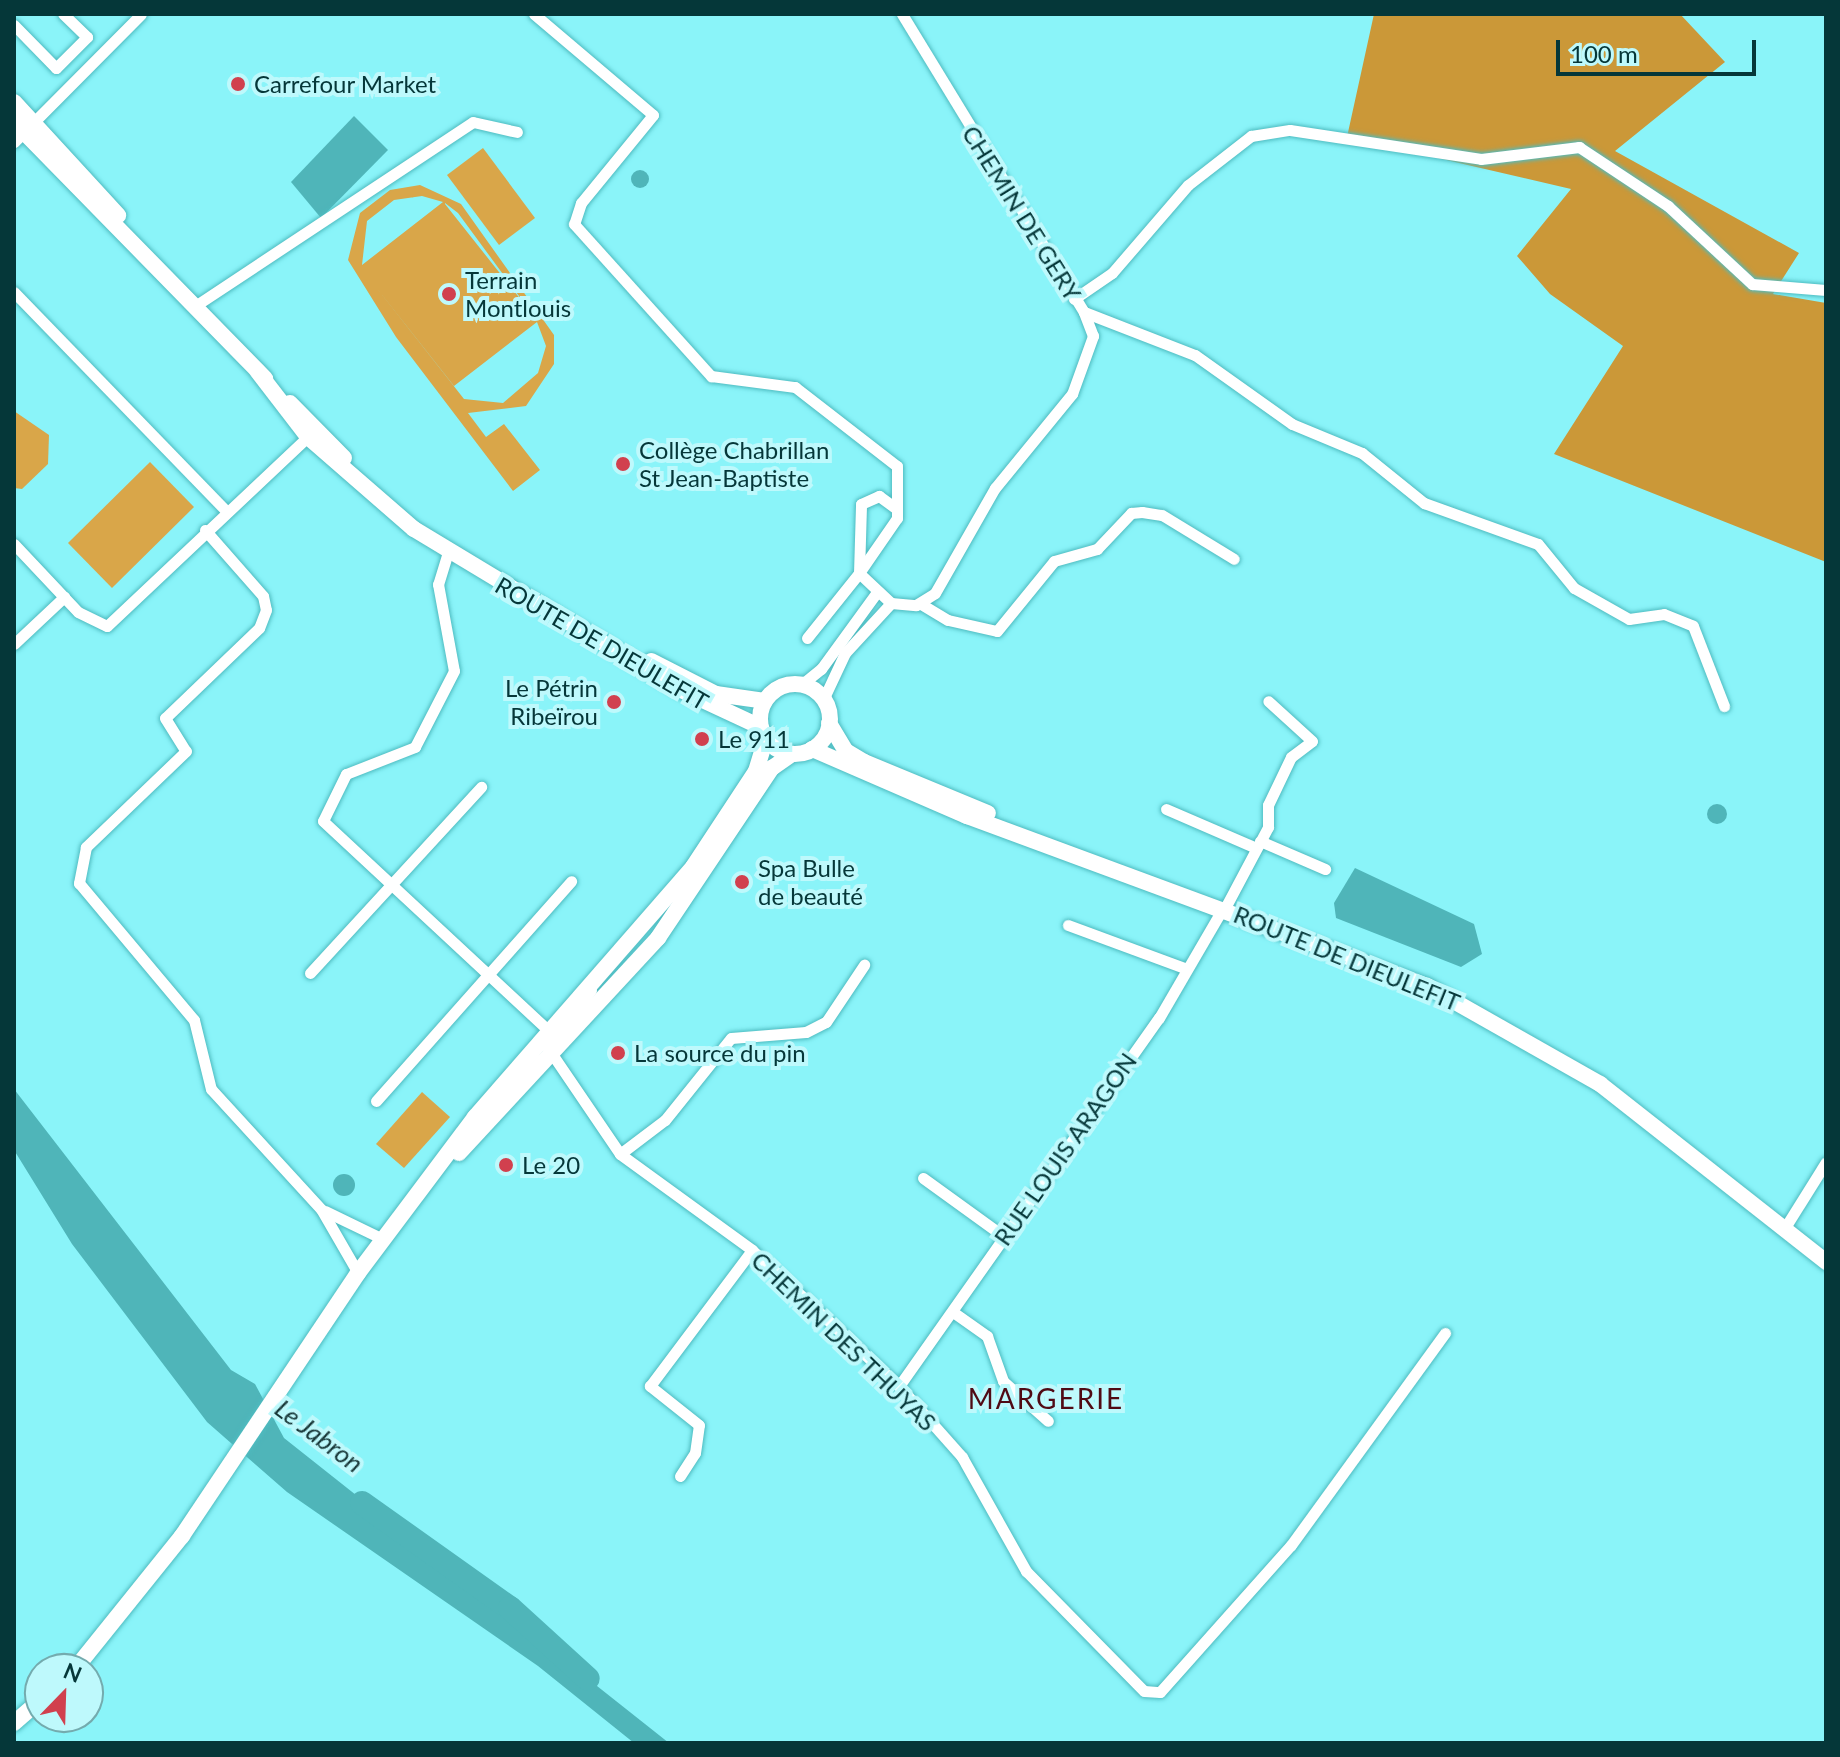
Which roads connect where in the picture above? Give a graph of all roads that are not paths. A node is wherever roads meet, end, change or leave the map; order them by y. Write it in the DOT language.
graph roads {
  1 [pos="63,14"];
  2 [pos="141,14"];
  3 [pos="534,14"];
  4 [pos="902,14"];
  5 [pos="14,25"];
  6 [pos="73,51"];
  7 [pos="88,68"];
  8 [pos="14,102"];
  9 [pos="14,112"];
  10 [pos="22,130"];
  11 [pos="517,132"];
  12 [pos="158,266"];
  13 [pos="1826,290"];
  14 [pos="14,292"];
  15 [pos="1074,299"];
  16 [pos="195,306"];
  17 [pos="1084,312"];
  18 [pos="313,433"];
  19 [pos="897,509"];
  20 [pos="226,511"];
  21 [pos="205,530"];
  22 [pos="14,544"];
  23 [pos="448,552"];
  24 [pos="1234,559"];
  25 [pos="859,573"];
  26 [pos="877,592"];
  27 [pos="64,597"];
  28 [pos="891,603"];
  29 [pos="921,604"];
  30 [pos="807,638"];
  31 [pos="14,644"];
  32 [pos="801,685"];
  33 [pos="823,700"];
  34 [pos="765,701"];
  35 [pos="1268,701"];
  36 [pos="1724,706"];
  37 [pos="829,723"];
  38 [pos="763,733"];
  39 [pos="812,749"];
  40 [pos="792,754"];
  41 [pos="481,787"];
  42 [pos="1166,809"];
  43 [pos="1258,844"];
  44 [pos="1325,869"];
  45 [pos="1128,875"];
  46 [pos="571,881"];
  47 [pos="390,887"];
  48 [pos="1224,908"];
  49 [pos="1068,925"];
  50 [pos="864,965"];
  51 [pos="1184,968"];
  52 [pos="310,973"];
  53 [pos="486,978"];
  54 [pos="592,987"];
  55 [pos="551,1033"];
  56 [pos="554,1054"];
  57 [pos="376,1101"];
  58 [pos="620,1154"];
  59 [pos="1826,1162"];
  60 [pos="923,1178"];
  61 [pos="413,1200"];
  62 [pos="321,1209"];
  63 [pos="1786,1226"];
  64 [pos="1003,1236"];
  65 [pos="383,1239"];
  66 [pos="752,1250"];
  67 [pos="1826,1262"];
  68 [pos="358,1273"];
  69 [pos="953,1312"];
  70 [pos="1445,1333"];
  71 [pos="899,1386"];
  72 [pos="1048,1421"];
  73 [pos="680,1476"];
  74 [pos="87,1653"];
  1 -- 6 [label="street"];
  2 -- 7 [label="street"];
  3 -- 19 [label="street"];
  4 -- 15 [label="street, CHEMIN DE GERY"];
  5 -- 6 [label="street"];
  6 -- 7 [label="street"];
  7 -- 10 [label="street"];
  8 -- 10 [label="main road, ROUTE DE DIEULEFIT"];
  9 -- 10 [label="street"];
  10 -- 12 [label="main road, ROUTE DE DIEULEFIT"];
  10 -- 12 [label="main road, ROUTE DE DIEULEFIT"];
  11 -- 16 [label="street"];
  12 -- 16 [label="main road, ROUTE DE DIEULEFIT"];
  13 -- 15 [label="street"];
  14 -- 20 [label="street"];
  15 -- 17 [label="street, CHEMIN DE GERY"];
  16 -- 18 [label="main road, ROUTE DE DIEULEFIT"];
  17 -- 29 [label="street"];
  17 -- 36 [label="street, CHEMIN DE GERY"];
  18 -- 20 [label="street"];
  18 -- 23 [label="main road, ROUTE DE DIEULEFIT"];
  19 -- 25 [label="street"];
  19 -- 25 [label="street"];
  20 -- 21 [label="street"];
  21 -- 27 [label="street"];
  21 -- 62 [label="street"];
  22 -- 27 [label="street"];
  23 -- 34 [label="main road, ROUTE DE DIEULEFIT"];
  23 -- 38 [label="main road, ROUTE DE DIEULEFIT"];
  23 -- 47 [label="street"];
  24 -- 29 [label="street"];
  25 -- 26 [label="street"];
  25 -- 30 [label="street"];
  26 -- 28 [label="street"];
  26 -- 32 [label="street"];
  27 -- 31 [label="street"];
  28 -- 29 [label="street"];
  28 -- 33 [label="street"];
  32 -- 33 [label="main road"];
  32 -- 34 [label="main road"];
  33 -- 37 [label="main road"];
  34 -- 38 [label="main road"];
  35 -- 43 [label="street, RUE LOUIS ARAGON"];
  37 -- 39 [label="main road"];
  37 -- 45 [label="main road, ROUTE DE DIEULEFIT"];
  38 -- 40 [label="main road"];
  38 -- 54 [label="main road"];
  39 -- 40 [label="main road"];
  39 -- 45 [label="main road, ROUTE DE DIEULEFIT"];
  40 -- 56 [label="main road"];
  41 -- 47 [label="street"];
  42 -- 43 [label="street"];
  43 -- 44 [label="street"];
  43 -- 48 [label="street, RUE LOUIS ARAGON"];
  45 -- 48 [label="main road, ROUTE DE DIEULEFIT"];
  46 -- 53 [label="street"];
  47 -- 52 [label="street"];
  47 -- 53 [label="street"];
  48 -- 51 [label="street, RUE LOUIS ARAGON"];
  48 -- 63 [label="main road, ROUTE DE DIEULEFIT"];
  49 -- 51 [label="street"];
  50 -- 58 [label="street"];
  51 -- 64 [label="street, RUE LOUIS ARAGON"];
  53 -- 55 [label="street"];
  53 -- 57 [label="street"];
  54 -- 55 [label="main road"];
  54 -- 56 [label="street"];
  55 -- 61 [label="main road"];
  56 -- 58 [label="street, CHEMIN DES THUYAS"];
  56 -- 61 [label="main road"];
  58 -- 66 [label="street, CHEMIN DES THUYAS"];
  59 -- 63 [label="street"];
  60 -- 64 [label="street"];
  61 -- 65 [label="main road"];
  62 -- 65 [label="street"];
  62 -- 68 [label="street"];
  63 -- 67 [label="main road, ROUTE DE DIEULEFIT"];
  64 -- 69 [label="street, RUE LOUIS ARAGON"];
  65 -- 68 [label="main road"];
  66 -- 71 [label="street, CHEMIN DES THUYAS"];
  66 -- 73 [label="street"];
  68 -- 74 [label="main road"];
  69 -- 71 [label="street, RUE LOUIS ARAGON"];
  69 -- 72 [label="street"];
  70 -- 71 [label="street, CHEMIN DES THUYAS"];
}
